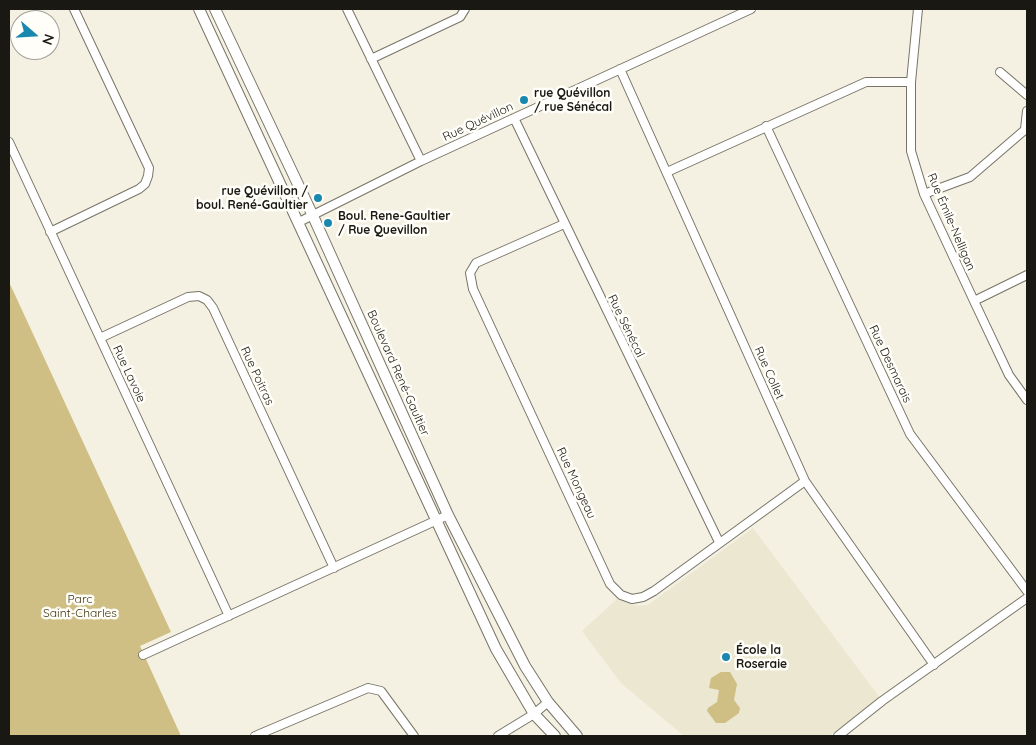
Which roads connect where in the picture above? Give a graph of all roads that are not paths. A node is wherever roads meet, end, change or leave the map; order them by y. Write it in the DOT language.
graph roads {
  1 [pos="74,9"];
  2 [pos="199,9"];
  3 [pos="215,9"];
  4 [pos="347,9"];
  5 [pos="465,9"];
  6 [pos="751,9"];
  7 [pos="918,9"];
  8 [pos="371,59"];
  9 [pos="620,69"];
  10 [pos="1000,72"];
  11 [pos="911,82"];
  12 [pos="1027,96"];
  13 [pos="1027,111"];
  14 [pos="514,118"];
  15 [pos="766,126"];
  16 [pos="1026,128"];
  17 [pos="9,142"];
  18 [pos="421,161"];
  19 [pos="667,172"];
  20 [pos="924,194"];
  21 [pos="313,216"];
  22 [pos="299,222"];
  23 [pos="564,224"];
  24 [pos="50,232"];
  25 [pos="1027,275"];
  26 [pos="974,302"];
  27 [pos="100,338"];
  28 [pos="1027,400"];
  29 [pos="805,481"];
  30 [pos="448,515"];
  31 [pos="436,520"];
  32 [pos="719,542"];
  33 [pos="334,568"];
  34 [pos="1027,590"];
  35 [pos="1027,598"];
  36 [pos="229,616"];
  37 [pos="143,655"];
  38 [pos="934,665"];
  39 [pos="548,702"];
  40 [pos="534,714"];
  41 [pos="255,736"];
  42 [pos="414,736"];
  43 [pos="498,736"];
  44 [pos="555,736"];
  45 [pos="577,736"];
  46 [pos="838,736"];
  1 -- 24 [label="street"];
  2 -- 22 [label="street, Boulevard René-Gaultier"];
  3 -- 21 [label="street, Boulevard René-Gaultier"];
  4 -- 8 [label="street"];
  5 -- 8 [label="street"];
  6 -- 9 [label="street, Rue Quévillon"];
  7 -- 11 [label="street, Rue Émile-Nelligan"];
  8 -- 18 [label="street"];
  9 -- 14 [label="street, Rue Quévillon"];
  9 -- 19 [label="street, Rue Collet"];
  10 -- 12 [label="street"];
  11 -- 15 [label="street"];
  11 -- 20 [label="street, Rue Émile-Nelligan"];
  13 -- 16 [label="street"];
  14 -- 18 [label="street, Rue Quévillon"];
  14 -- 23 [label="street, Rue Sénécal"];
  15 -- 19 [label="street"];
  15 -- 34 [label="street, Rue Desmarais"];
  16 -- 20 [label="street"];
  17 -- 24 [label="street, Rue Lavoie"];
  18 -- 21 [label="street, Rue Quévillon"];
  19 -- 29 [label="street, Rue Collet"];
  20 -- 26 [label="street, Rue Émile-Nelligan"];
  21 -- 22 [label="street, Rue Quévillon"];
  21 -- 30 [label="street, Boulevard René-Gaultier"];
  22 -- 31 [label="street, Boulevard René-Gaultier"];
  23 -- 32 [label="street, Rue Sénécal"];
  23 -- 32 [label="street, Rue Mongeau"];
  24 -- 27 [label="street, Rue Lavoie"];
  25 -- 26 [label="street"];
  26 -- 28 [label="street, Rue Émile-Nelligan"];
  27 -- 33 [label="street, Rue Poitras"];
  27 -- 36 [label="street, Rue Lavoie"];
  29 -- 32 [label="street, Rue Mongeau"];
  29 -- 38 [label="street, Rue Collet"];
  30 -- 31 [label="street"];
  30 -- 39 [label="street, Boulevard René-Gaultier"];
  31 -- 33 [label="street"];
  31 -- 40 [label="street, Boulevard René-Gaultier"];
  33 -- 36 [label="street"];
  35 -- 38 [label="street"];
  36 -- 37 [label="street"];
  38 -- 46 [label="street"];
  39 -- 40 [label="street"];
  39 -- 45 [label="street, Boulevard René-Gaultier"];
  40 -- 43 [label="street"];
  40 -- 44 [label="street, Boulevard René-Gaultier"];
  41 -- 42 [label="street"];
}
